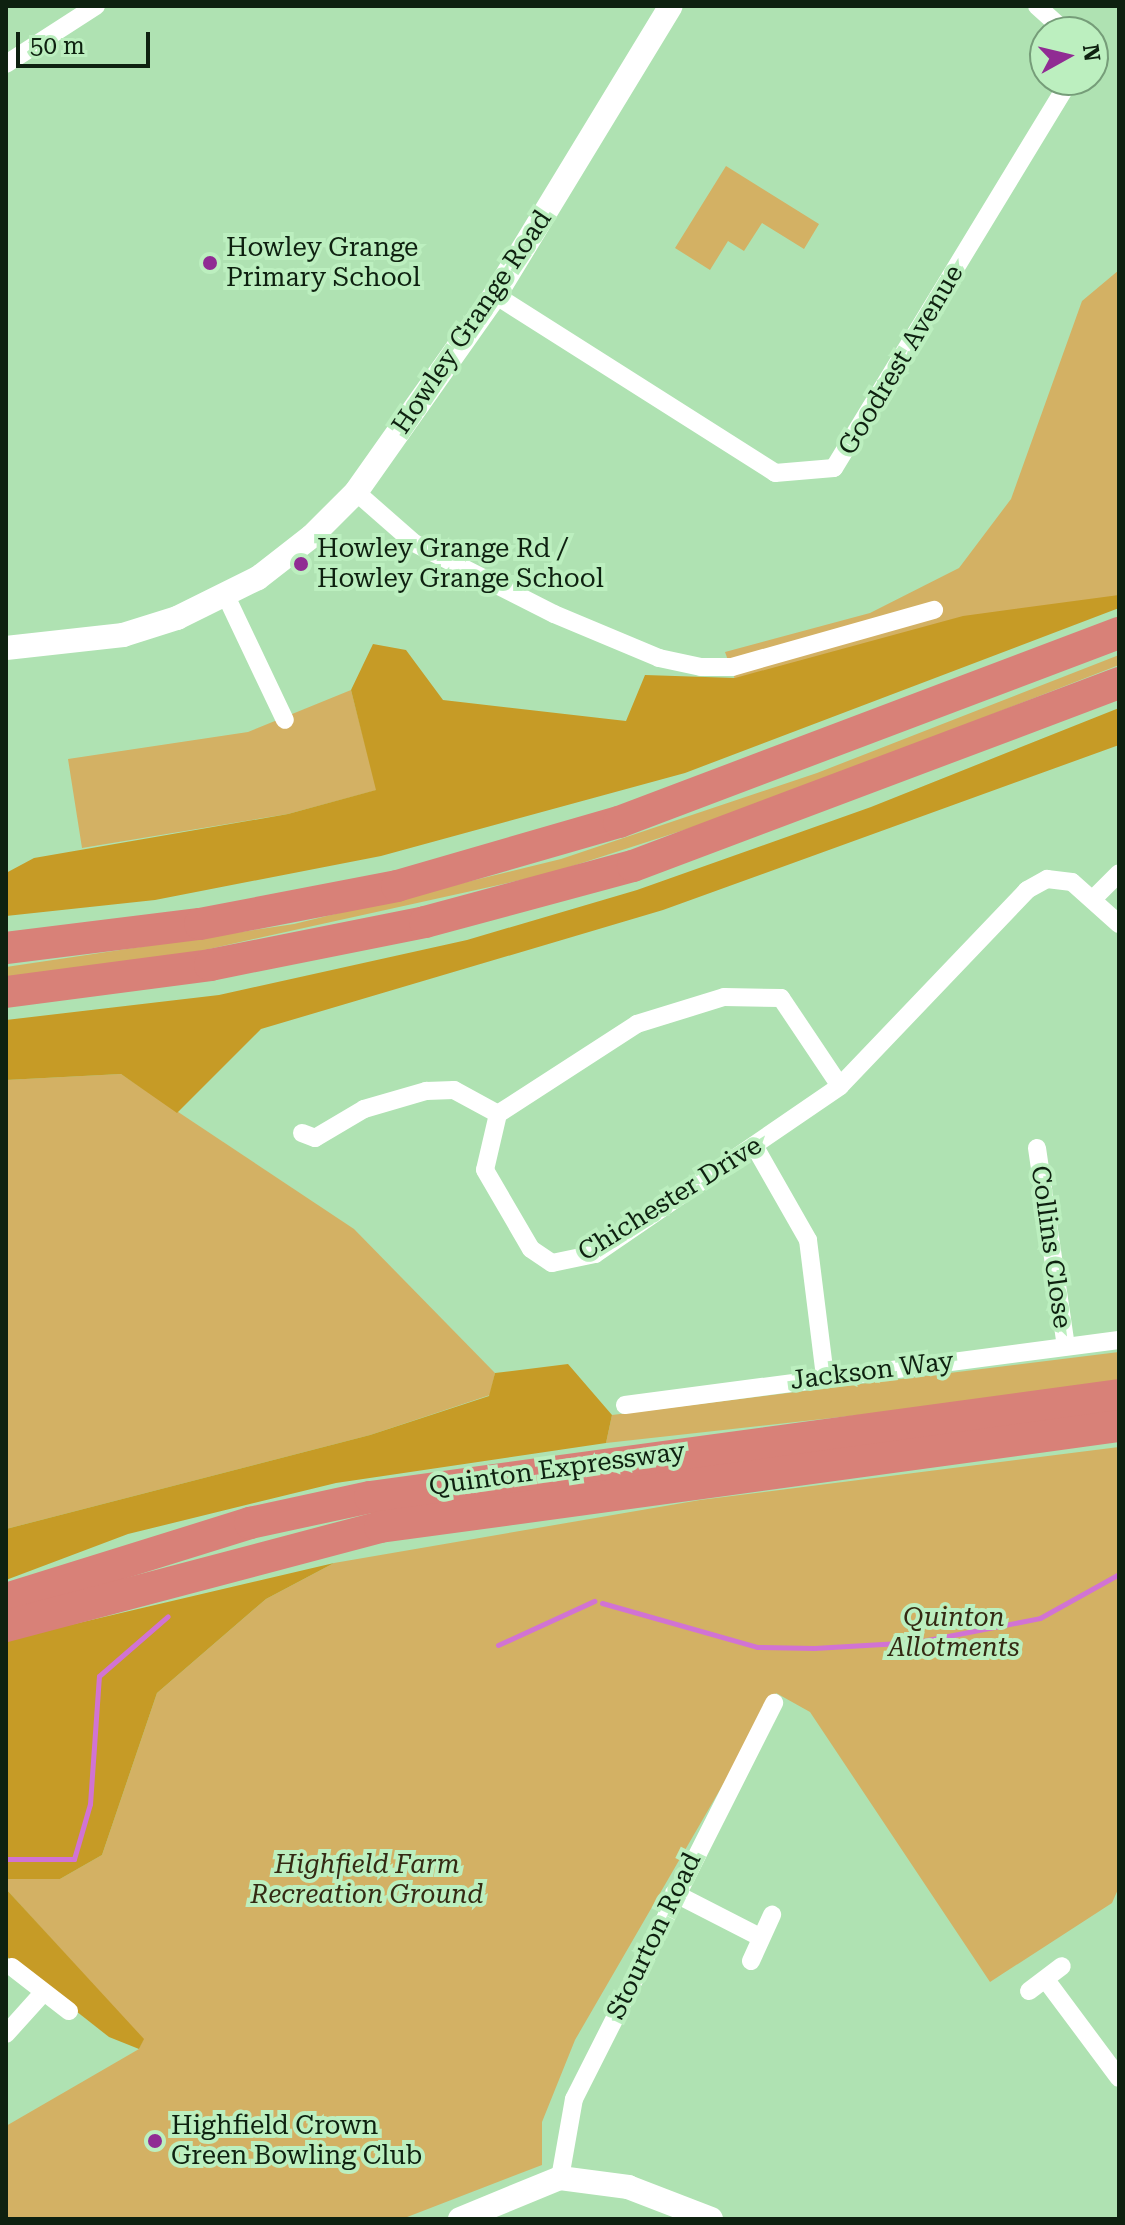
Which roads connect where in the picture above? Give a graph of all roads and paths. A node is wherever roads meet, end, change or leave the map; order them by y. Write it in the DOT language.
graph roads {
  1 [pos="96,6"];
  2 [pos="671,6"];
  3 [pos="6,64"];
  4 [pos="1060,96"];
  5 [pos="495,295"];
  6 [pos="356,492"];
  7 [pos="226,596"];
  8 [pos="934,610"];
  9 [pos="1119,633"];
  10 [pos="6,648"];
  11 [pos="1119,683"];
  12 [pos="285,720"];
  13 [pos="1119,873"];
  14 [pos="1094,898"];
  15 [pos="1119,924"];
  16 [pos="6,948"];
  17 [pos="6,992"];
  18 [pos="840,1086"];
  19 [pos="498,1114"];
  20 [pos="302,1133"];
  21 [pos="755,1147"];
  22 [pos="1037,1148"];
  23 [pos="1119,1340"];
  24 [pos="1066,1346"];
  25 [pos="825,1376"];
  26 [pos="1119,1395"];
  27 [pos="625,1405"];
  28 [pos="1119,1426"];
  29 [pos="6,1599"];
  30 [pos="6,1626"];
  31 [pos="774,1703"];
  32 [pos="674,1893"];
  33 [pos="772,1915"];
  34 [pos="760,1937"];
  35 [pos="751,1961"];
  36 [pos="1062,1966"];
  37 [pos="12,1967"];
  38 [pos="1046,1980"];
  39 [pos="1029,1991"];
  40 [pos="42,1994"];
  41 [pos="69,2011"];
  42 [pos="6,2034"];
  43 [pos="1119,2078"];
  44 [pos="560,2178"];
  45 [pos="699,2216"];
  46 [pos="460,2219"];
  1 -- 3 [label="street"];
  2 -- 5 [label="street, Howley Grange Road"];
  4 -- 5 [label="street, Goodrest Avenue"];
  5 -- 6 [label="street, Howley Grange Road"];
  6 -- 7 [label="street, Howley Grange Road"];
  6 -- 8 [label="street"];
  7 -- 10 [label="street, Howley Grange Road"];
  7 -- 12 [label="street"];
  9 -- 16 [label="highway"];
  11 -- 17 [label="highway"];
  13 -- 14 [label="street"];
  14 -- 15 [label="street, Chichester Drive"];
  14 -- 18 [label="street, Chichester Drive"];
  18 -- 19 [label="street"];
  18 -- 21 [label="street, Chichester Drive"];
  19 -- 20 [label="street"];
  19 -- 21 [label="street, Chichester Drive"];
  21 -- 25 [label="street"];
  22 -- 24 [label="street, Collins Close"];
  23 -- 24 [label="street, Jackson Way"];
  24 -- 25 [label="street, Jackson Way"];
  25 -- 27 [label="street, Jackson Way"];
  26 -- 29 [label="highway, Quinton Expressway"];
  28 -- 30 [label="highway, Quinton Expressway"];
  31 -- 32 [label="street, Stourton Road"];
  32 -- 34 [label="street"];
  32 -- 44 [label="street, Stourton Road"];
  33 -- 34 [label="street"];
  34 -- 35 [label="street"];
  36 -- 38 [label="street"];
  37 -- 40 [label="street"];
  38 -- 39 [label="street"];
  38 -- 43 [label="street"];
  40 -- 41 [label="street"];
  40 -- 42 [label="street"];
  44 -- 45 [label="street"];
  44 -- 46 [label="street"];
}
